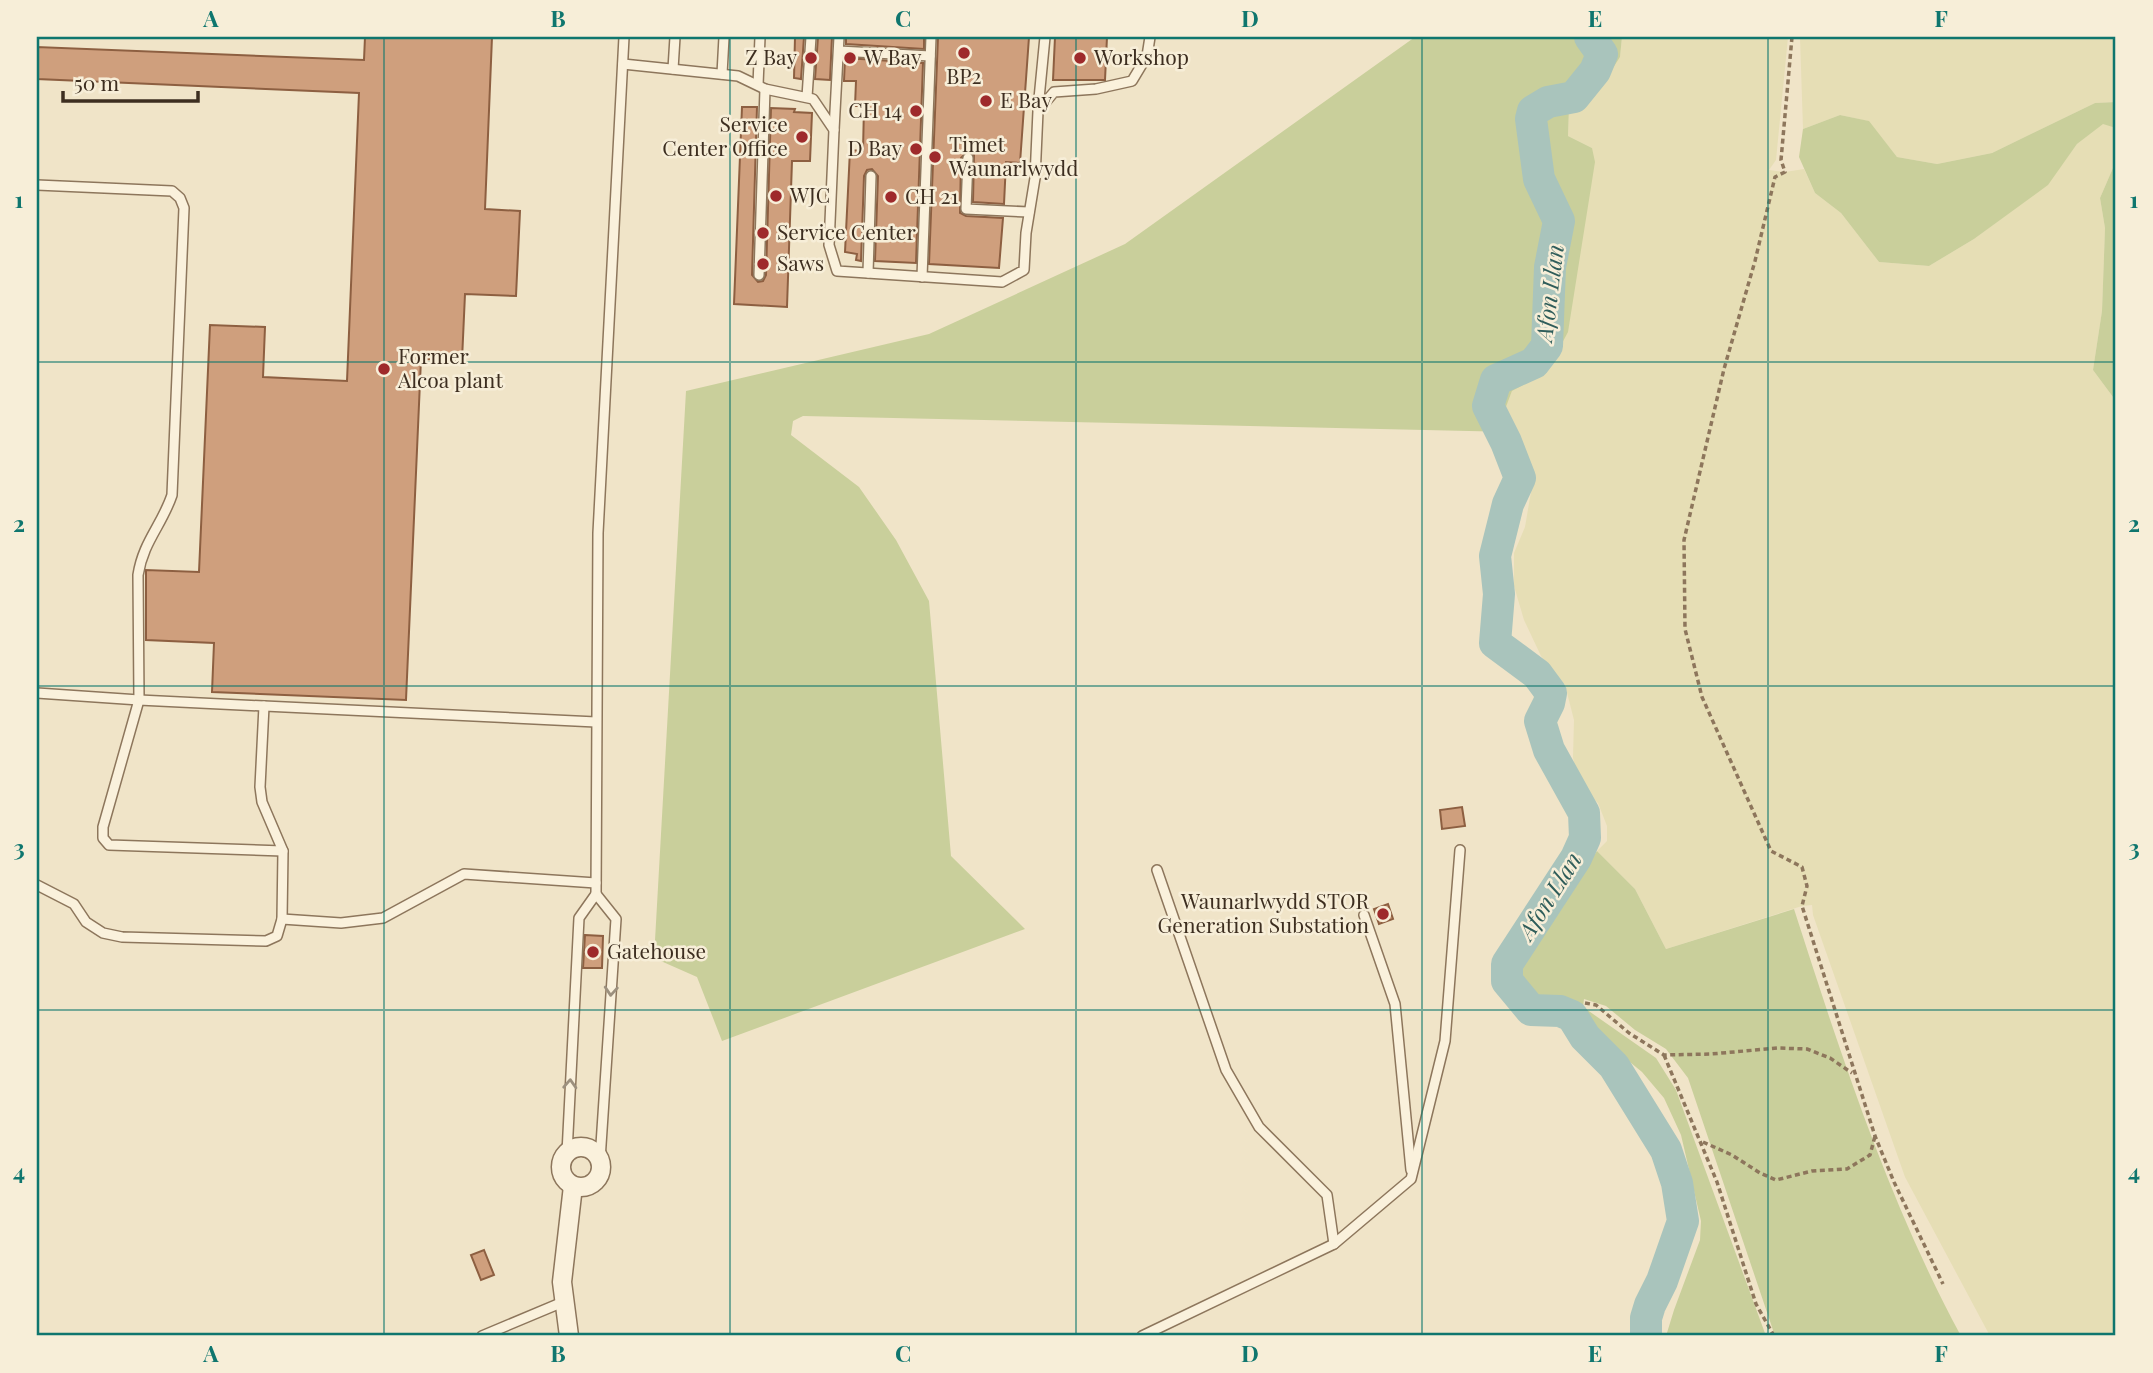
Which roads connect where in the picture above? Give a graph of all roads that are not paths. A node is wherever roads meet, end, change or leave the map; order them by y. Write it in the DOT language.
graph roads {
  1 [pos="624,37"];
  2 [pos="675,37"];
  3 [pos="724,37"];
  4 [pos="761,37"];
  5 [pos="811,37"];
  6 [pos="839,37"];
  7 [pos="931,37"];
  8 [pos="1045,37"];
  9 [pos="1150,37"];
  10 [pos="839,51"];
  11 [pos="930,56"];
  12 [pos="623,64"];
  13 [pos="673,69"];
  14 [pos="722,74"];
  15 [pos="761,87"];
  16 [pos="807,97"];
  17 [pos="1038,111"];
  18 [pos="834,130"];
  19 [pos="968,158"];
  20 [pos="871,177"];
  21 [pos="37,185"];
  22 [pos="1030,212"];
  23 [pos="868,273"];
  24 [pos="758,275"];
  25 [pos="922,277"];
  26 [pos="37,693"];
  27 [pos="139,700"];
  28 [pos="264,706"];
  29 [pos="596,722"];
  30 [pos="1460,850"];
  31 [pos="283,851"];
  32 [pos="1157,870"];
  33 [pos="37,885"];
  34 [pos="596,889"];
  35 [pos="1364,915"];
  36 [pos="282,919"];
  37 [pos="567,1153"];
  38 [pos="600,1160"];
  39 [pos="1411,1179"];
  40 [pos="573,1186"];
  41 [pos="1334,1244"];
  42 [pos="563,1302"];
  43 [pos="482,1336"];
  44 [pos="569,1336"];
  45 [pos="1142,1336"];
  1 -- 12 [label="lane"];
  2 -- 13 [label="lane"];
  3 -- 14 [label="lane"];
  4 -- 15 [label="lane"];
  5 -- 16 [label="lane"];
  6 -- 10 [label="lane"];
  7 -- 11 [label="lane"];
  8 -- 17 [label="lane"];
  9 -- 17 [label="lane"];
  10 -- 11 [label="lane"];
  10 -- 18 [label="lane"];
  11 -- 25 [label="lane"];
  12 -- 13 [label="lane"];
  12 -- 29 [label="lane"];
  13 -- 14 [label="lane"];
  14 -- 15 [label="lane"];
  15 -- 16 [label="lane"];
  15 -- 24 [label="lane"];
  16 -- 18 [label="lane"];
  17 -- 22 [label="lane"];
  18 -- 23 [label="lane"];
  19 -- 22 [label="lane"];
  20 -- 23 [label="lane"];
  21 -- 27 [label="lane"];
  22 -- 25 [label="lane"];
  23 -- 25 [label="lane"];
  26 -- 27 [label="lane"];
  27 -- 28 [label="lane"];
  27 -- 31 [label="lane"];
  28 -- 29 [label="lane"];
  28 -- 31 [label="lane"];
  29 -- 34 [label="lane"];
  30 -- 39 [label="lane"];
  31 -- 36 [label="lane"];
  32 -- 41 [label="lane"];
  33 -- 36 [label="lane"];
  34 -- 36 [label="lane"];
  37 -- 34 [label="lane, one-way"];
  34 -- 38 [label="lane, one-way"];
  35 -- 39 [label="lane"];
  37 -- 38 [label="street"];
  37 -- 40 [label="street"];
  38 -- 40 [label="street"];
  39 -- 41 [label="lane"];
  40 -- 42 [label="street"];
  41 -- 45 [label="lane"];
  42 -- 43 [label="lane"];
  42 -- 44 [label="street"];
}
